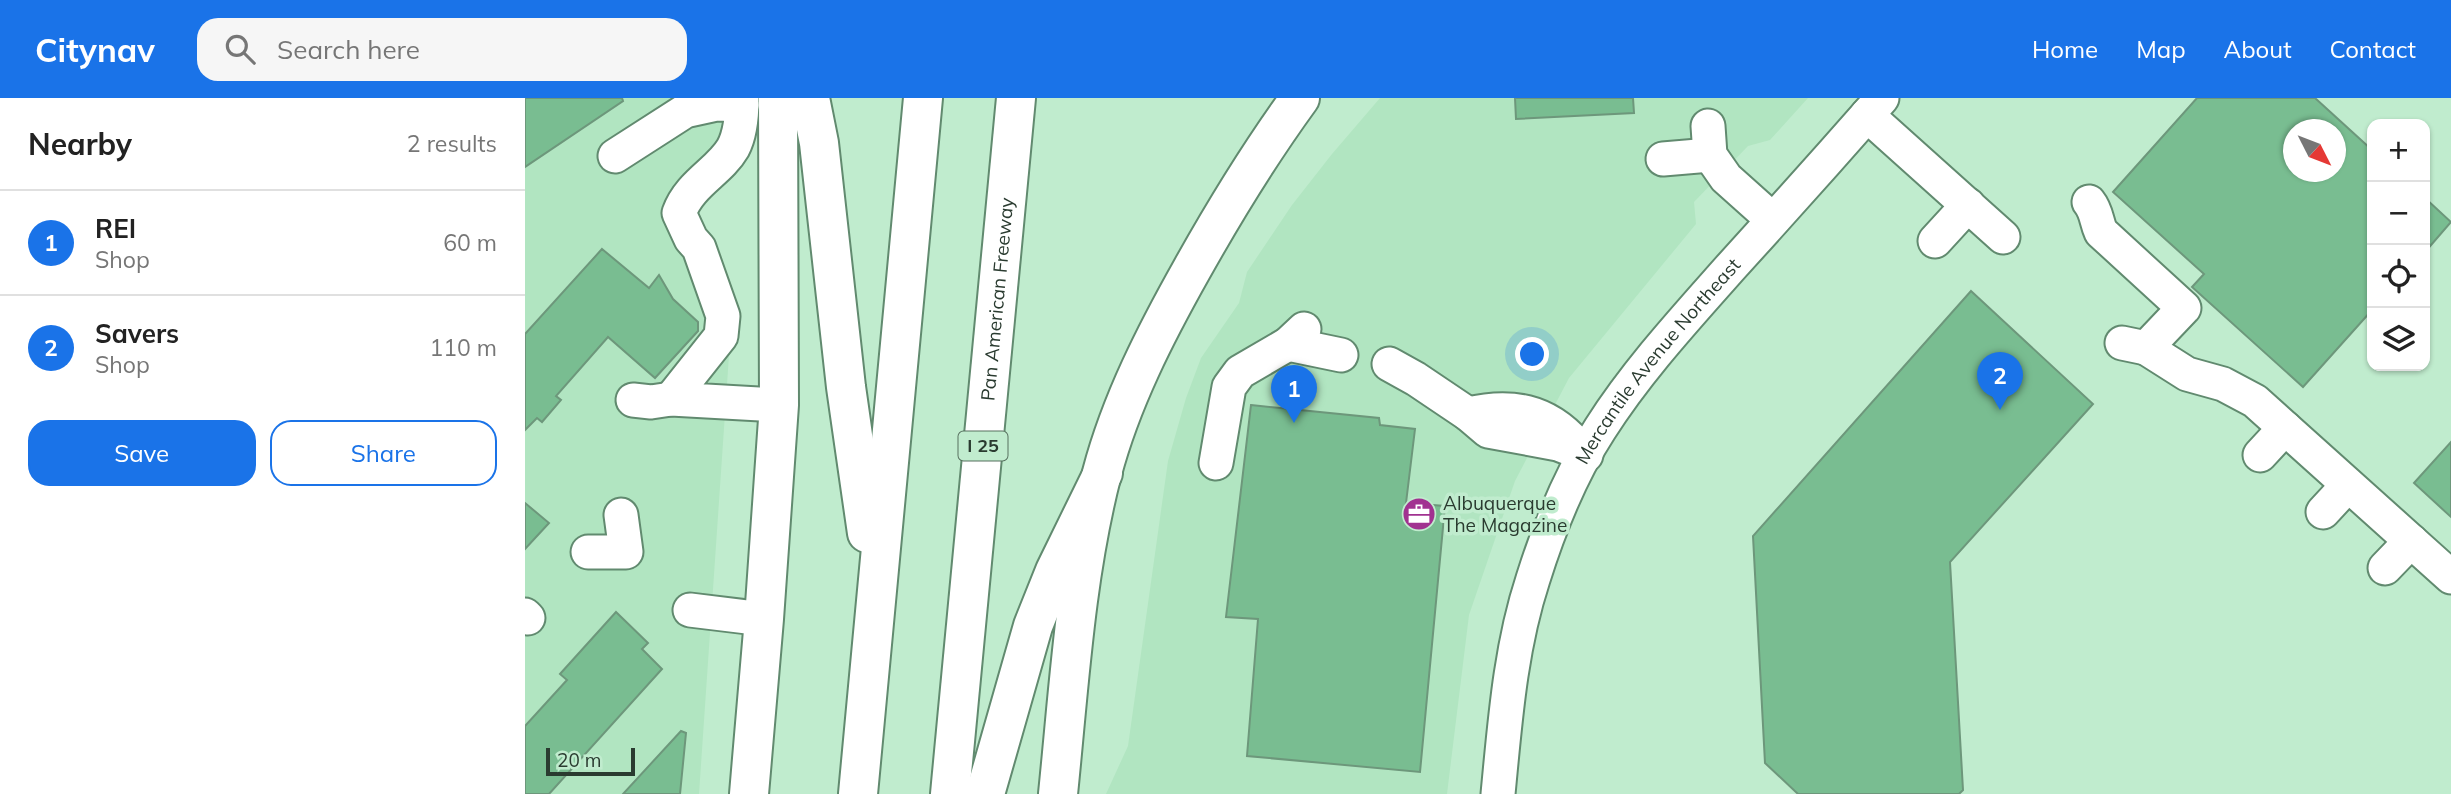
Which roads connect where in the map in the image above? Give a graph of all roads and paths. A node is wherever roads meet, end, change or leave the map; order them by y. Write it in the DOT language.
graph roads {
  1 [pos="810,98"];
  2 [pos="923,98"];
  3 [pos="1016,98"];
  4 [pos="1300,98"];
  5 [pos="754,100"];
  6 [pos="1875,106"];
  7 [pos="615,156"];
  8 [pos="1663,159"];
  9 [pos="2089,202"];
  10 [pos="1968,205"];
  11 [pos="1773,220"];
  12 [pos="2003,237"];
  13 [pos="1935,241"];
  14 [pos="1341,355"];
  15 [pos="1389,364"];
  16 [pos="671,399"];
  17 [pos="633,400"];
  18 [pos="779,405"];
  19 [pos="2285,428"];
  20 [pos="1586,455"];
  21 [pos="2260,455"];
  22 [pos="1216,463"];
  23 [pos="1103,472"];
  24 [pos="2348,485"];
  25 [pos="2323,512"];
  26 [pos="621,515"];
  27 [pos="2411,541"];
  28 [pos="588,552"];
  29 [pos="2385,568"];
  30 [pos="2451,577"];
  31 [pos="876,592"];
  32 [pos="690,610"];
  33 [pos="764,619"];
  34 [pos="749,794"];
  35 [pos="857,794"];
  36 [pos="950,794"];
  37 [pos="985,794"];
  38 [pos="1058,794"];
  39 [pos="1498,794"];
  1 -- 31 [label="main road"];
  2 -- 31 [label="main road"];
  3 -- 36 [label="main road, Pan American Freeway / I 25"];
  4 -- 23 [label="main road"];
  5 -- 7 [label="street"];
  5 -- 16 [label="street"];
  5 -- 18 [label="main road"];
  6 -- 10 [label="street"];
  6 -- 11 [label="street, Mercantile Avenue Northeast"];
  8 -- 11 [label="street"];
  9 -- 19 [label="street"];
  10 -- 12 [label="street"];
  10 -- 13 [label="street"];
  11 -- 20 [label="street, Mercantile Avenue Northeast"];
  14 -- 22 [label="street"];
  15 -- 20 [label="street"];
  16 -- 17 [label="street"];
  16 -- 18 [label="street"];
  18 -- 33 [label="main road"];
  19 -- 21 [label="street"];
  19 -- 24 [label="street"];
  20 -- 39 [label="street, Mercantile Avenue Northeast"];
  23 -- 37 [label="main road"];
  23 -- 38 [label="main road"];
  24 -- 25 [label="street"];
  24 -- 27 [label="street"];
  26 -- 28 [label="street"];
  27 -- 29 [label="street"];
  27 -- 30 [label="street"];
  31 -- 35 [label="main road"];
  32 -- 33 [label="street"];
  33 -- 34 [label="main road"];
}
